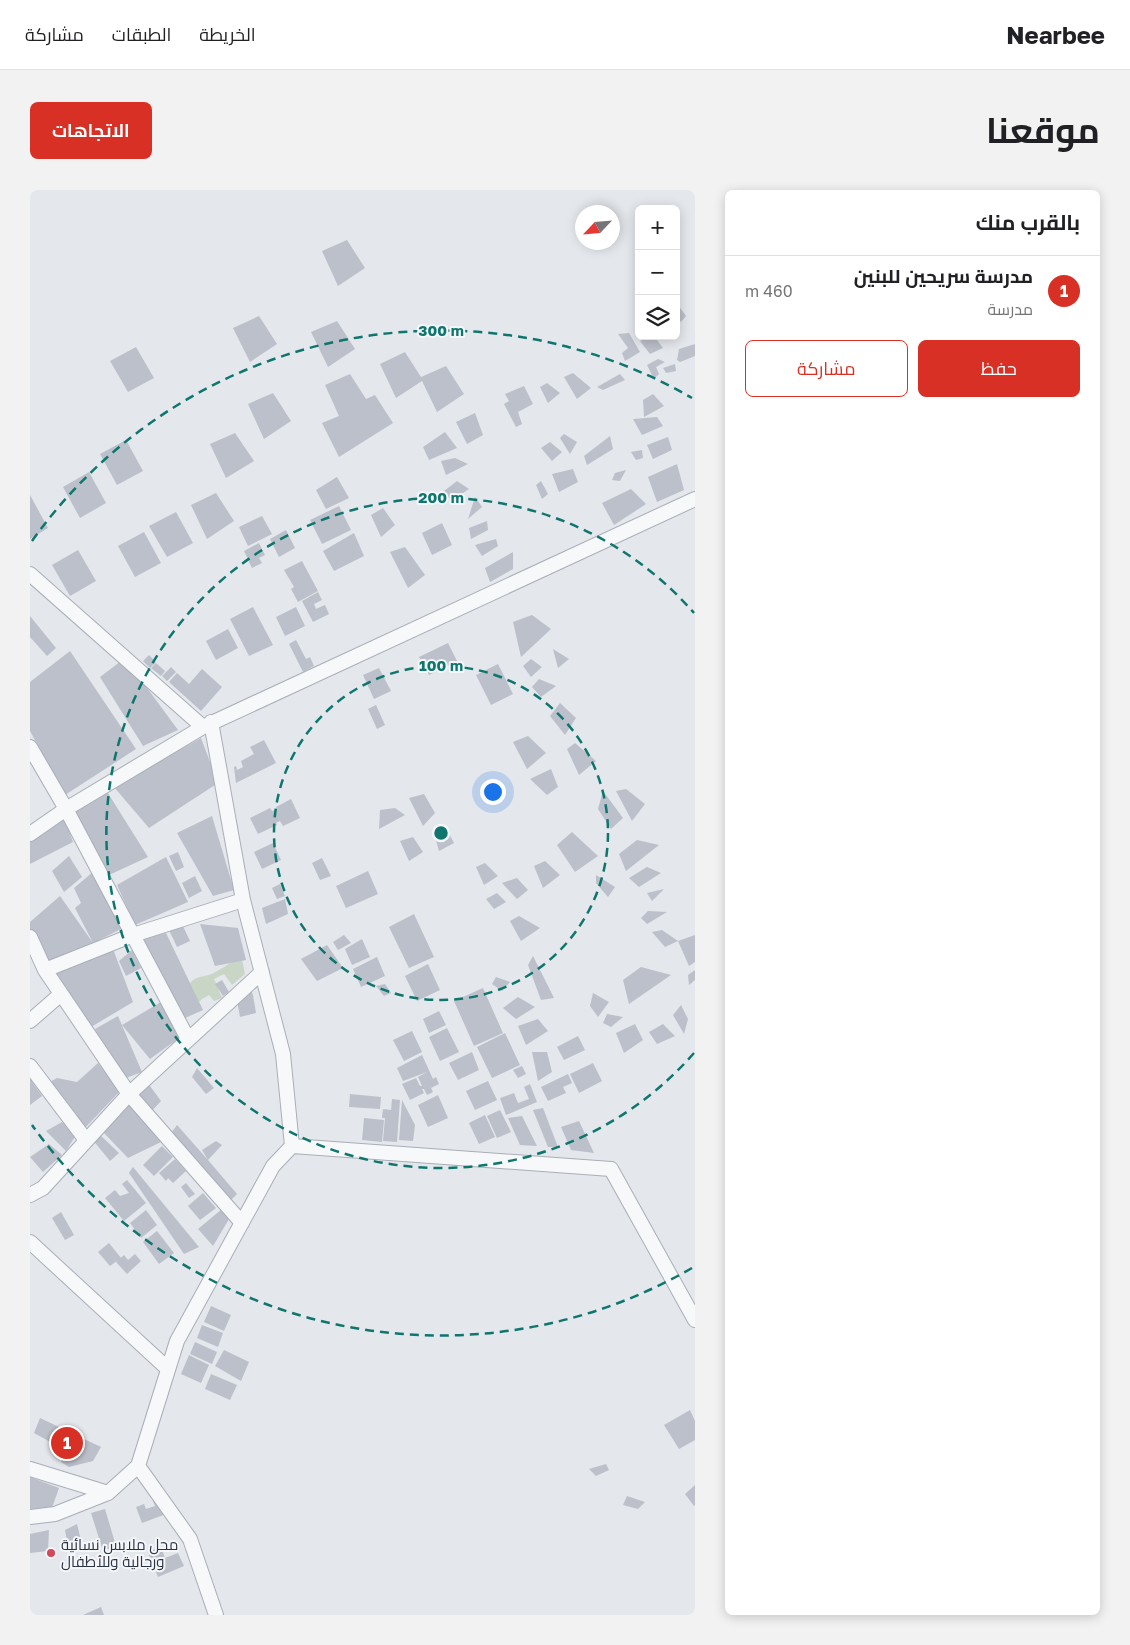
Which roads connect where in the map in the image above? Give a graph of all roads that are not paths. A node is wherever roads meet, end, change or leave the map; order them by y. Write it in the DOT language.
graph roads {
  1 [pos="695,499"];
  2 [pos="30,574"];
  3 [pos="207,724"];
  4 [pos="30,747"];
  5 [pos="66,809"];
  6 [pos="30,834"];
  7 [pos="242,900"];
  8 [pos="133,935"];
  9 [pos="30,937"];
  10 [pos="45,970"];
  11 [pos="262,972"];
  12 [pos="61,994"];
  13 [pos="30,1021"];
  14 [pos="188,1039"];
  15 [pos="30,1066"];
  16 [pos="129,1094"];
  17 [pos="86,1140"];
  18 [pos="292,1146"];
  19 [pos="30,1195"];
  20 [pos="242,1222"];
  21 [pos="30,1242"];
  22 [pos="695,1320"];
  23 [pos="168,1369"];
  24 [pos="138,1466"];
  25 [pos="30,1469"];
  26 [pos="108,1493"];
  27 [pos="30,1516"];
  28 [pos="216,1615"];
  1 -- 3 [label="street"];
  2 -- 3 [label="street"];
  3 -- 5 [label="street"];
  3 -- 7 [label="street"];
  4 -- 5 [label="street"];
  5 -- 6 [label="street"];
  5 -- 8 [label="street"];
  7 -- 8 [label="street"];
  7 -- 11 [label="street"];
  8 -- 10 [label="street"];
  8 -- 14 [label="street"];
  9 -- 10 [label="street"];
  10 -- 12 [label="street"];
  11 -- 14 [label="street"];
  11 -- 18 [label="street"];
  12 -- 13 [label="street"];
  12 -- 16 [label="street"];
  14 -- 16 [label="street"];
  15 -- 17 [label="street"];
  16 -- 17 [label="street"];
  16 -- 20 [label="street"];
  17 -- 19 [label="street"];
  18 -- 20 [label="street"];
  18 -- 22 [label="street"];
  20 -- 23 [label="street"];
  21 -- 23 [label="street"];
  23 -- 24 [label="street"];
  24 -- 26 [label="street"];
  24 -- 28 [label="street"];
  25 -- 26 [label="street"];
  26 -- 27 [label="street"];
}
